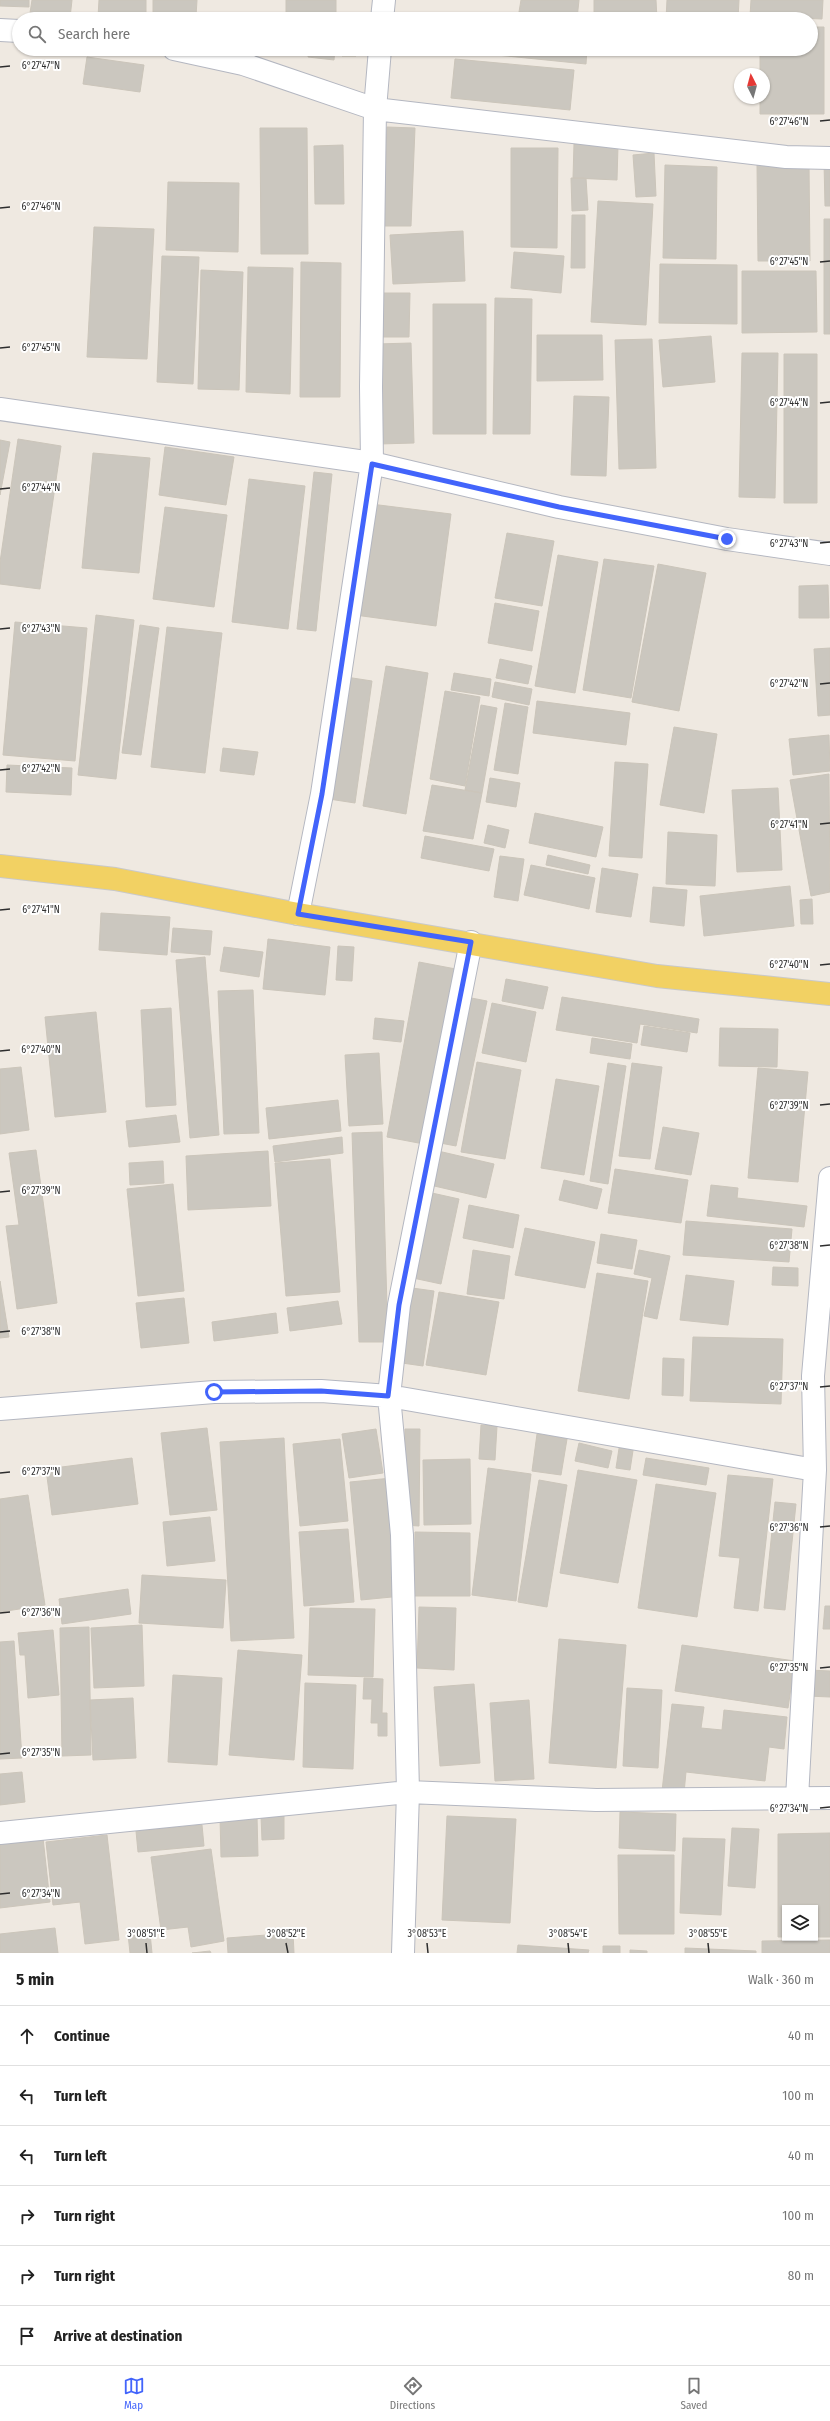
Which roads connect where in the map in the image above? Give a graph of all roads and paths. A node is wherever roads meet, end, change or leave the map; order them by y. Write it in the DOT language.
graph roads {
  1 [pos="384,0"];
  2 [pos="383,12"];
  3 [pos="0,30"];
  4 [pos="12,31"];
  5 [pos="206,56"];
  6 [pos="379,56"];
  7 [pos="375,109"];
  8 [pos="830,158"];
  9 [pos="0,409"];
  10 [pos="372,464"];
  11 [pos="830,554"];
  12 [pos="0,866"];
  13 [pos="298,914"];
  14 [pos="471,942"];
  15 [pos="830,994"];
  16 [pos="830,1178"];
  17 [pos="826,1243"];
  18 [pos="388,1396"];
  19 [pos="0,1409"];
  20 [pos="815,1470"];
  21 [pos="408,1792"];
  22 [pos="797,1798"];
  23 [pos="830,1798"];
  24 [pos="0,1833"];
  25 [pos="403,1953"];
  1 -- 2 [label="street"];
  3 -- 4 [label="street"];
  5 -- 7 [label="street"];
  6 -- 7 [label="street"];
  7 -- 8 [label="street"];
  7 -- 10 [label="street"];
  9 -- 10 [label="street"];
  10 -- 11 [label="street"];
  10 -- 13 [label="street"];
  12 -- 13 [label="main road"];
  13 -- 14 [label="main road"];
  14 -- 15 [label="main road"];
  14 -- 18 [label="street"];
  16 -- 17 [label="street"];
  17 -- 20 [label="street"];
  18 -- 19 [label="street"];
  18 -- 20 [label="street"];
  18 -- 21 [label="street"];
  20 -- 22 [label="street"];
  21 -- 22 [label="street"];
  21 -- 24 [label="street"];
  21 -- 25 [label="street"];
  22 -- 23 [label="street"];
}
